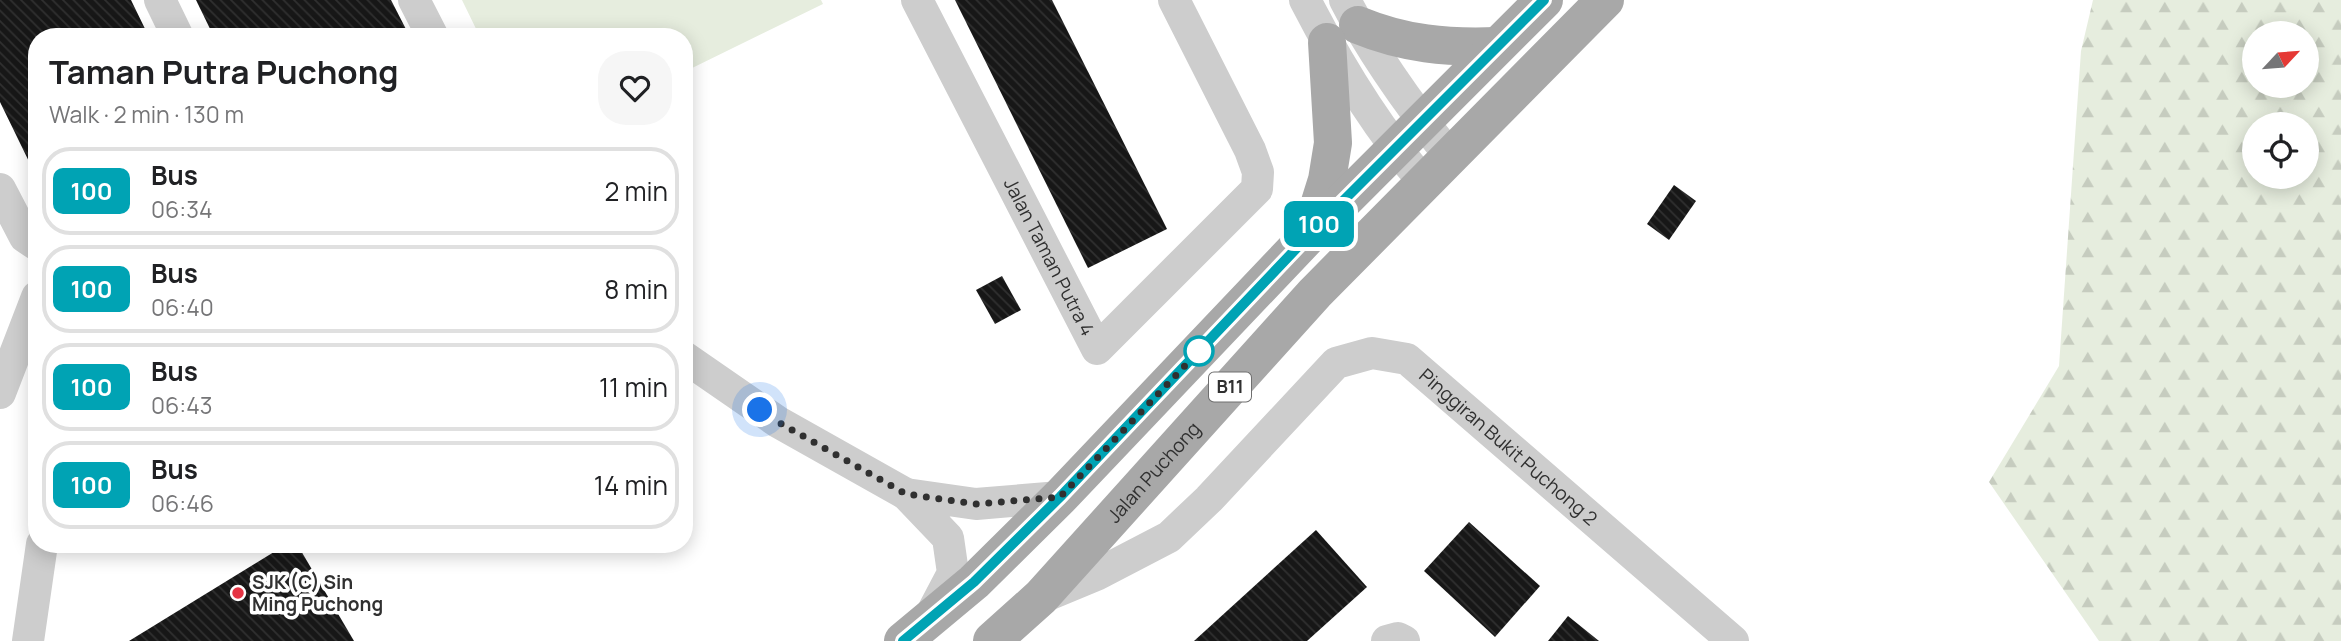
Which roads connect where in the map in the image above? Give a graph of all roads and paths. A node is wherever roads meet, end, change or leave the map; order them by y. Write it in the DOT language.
graph roads {
  1 [pos="160,0"];
  2 [pos="414,0"];
  3 [pos="1174,0"];
  4 [pos="1306,0"];
  5 [pos="1544,0"];
  6 [pos="1605,0"];
  7 [pos="922,2"];
  8 [pos="1348,16"];
  9 [pos="174,28"];
  10 [pos="428,28"];
  11 [pos="1497,47"];
  12 [pos="1422,121"];
  13 [pos="1395,148"];
  14 [pos="1437,168"];
  15 [pos="0,189"];
  16 [pos="1311,233"];
  17 [pos="28,239"];
  18 [pos="28,320"];
  19 [pos="693,363"];
  20 [pos="0,393"];
  21 [pos="906,494"];
  22 [pos="1060,497"];
  23 [pos="41,553"];
  24 [pos="1041,597"];
  25 [pos="916,630"];
  26 [pos="28,641"];
  27 [pos="992,641"];
  28 [pos="1732,641"];
  1 -- 9 [label="street"];
  2 -- 10 [label="street"];
  3 -- 7 [label="street, Jalan Taman Putra 4"];
  4 -- 8 [label="street"];
  5 -- 11 [label="main road, B11"];
  6 -- 14 [label="main road, Jalan Puchong / B11"];
  8 -- 11 [label="main road"];
  8 -- 12 [label="street"];
  8 -- 13 [label="street"];
  8 -- 16 [label="main road"];
  11 -- 12 [label="main road, B11"];
  12 -- 13 [label="main road, B11"];
  12 -- 14 [label="street"];
  13 -- 14 [label="street"];
  13 -- 16 [label="main road, B11"];
  14 -- 24 [label="main road, Jalan Puchong / B11"];
  15 -- 17 [label="street"];
  16 -- 22 [label="main road, B11"];
  18 -- 20 [label="street"];
  19 -- 21 [label="street"];
  21 -- 22 [label="street"];
  21 -- 25 [label="street"];
  22 -- 25 [label="main road, B11"];
  23 -- 26 [label="street"];
  24 -- 27 [label="main road, Jalan Puchong / B11"];
  24 -- 28 [label="street, Pinggiran Bukit Puchong 2"];
}
